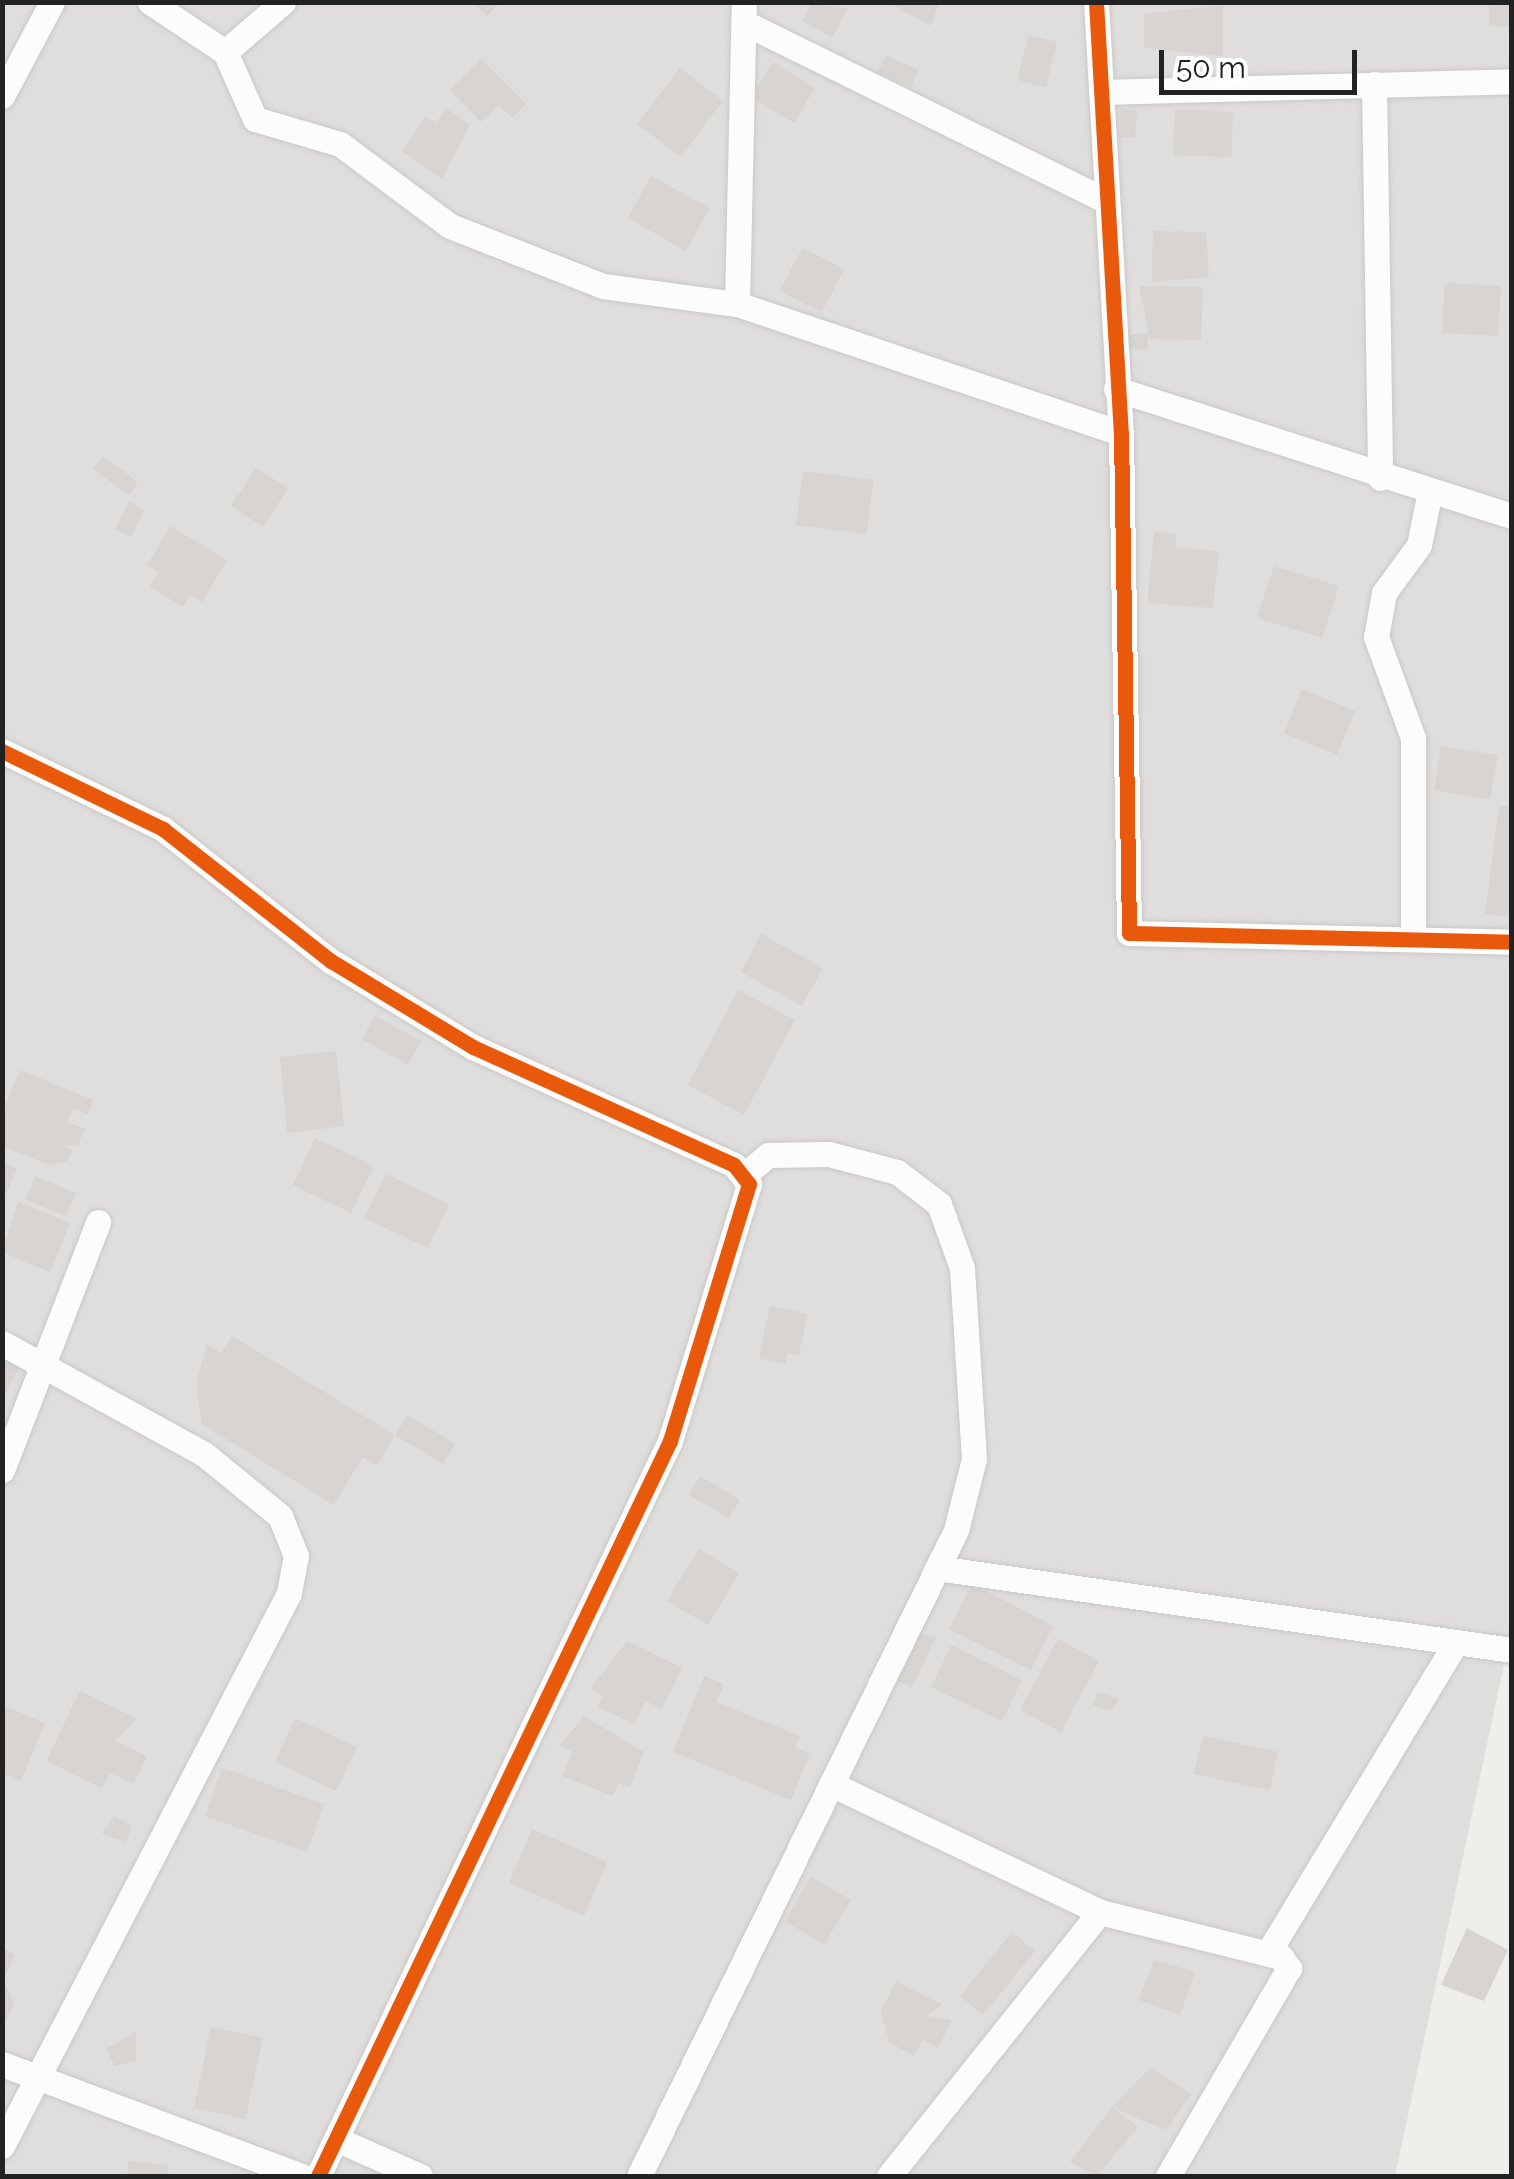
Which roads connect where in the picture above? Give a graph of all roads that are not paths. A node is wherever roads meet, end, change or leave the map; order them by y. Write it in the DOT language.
graph roads {
  1 [pos="52,2"];
  2 [pos="150,2"];
  3 [pos="284,2"];
  4 [pos="1096,2"];
  5 [pos="745,13"];
  6 [pos="225,52"];
  7 [pos="1512,80"];
  8 [pos="1374,84"];
  9 [pos="1102,92"];
  10 [pos="2,96"];
  11 [pos="1100,198"];
  12 [pos="738,304"];
  13 [pos="1116,389"];
  14 [pos="1121,432"];
  15 [pos="1380,478"];
  16 [pos="1430,491"];
  17 [pos="1512,516"];
  18 [pos="2,751"];
  19 [pos="1414,935"];
  20 [pos="1512,942"];
  21 [pos="744,1174"];
  22 [pos="98,1222"];
  23 [pos="2,1343"];
  24 [pos="48,1366"];
  25 [pos="2,1470"];
  26 [pos="937,1568"];
  27 [pos="1455,1644"];
  28 [pos="1512,1650"];
  29 [pos="832,1784"];
  30 [pos="1100,1912"];
  31 [pos="1269,1951"];
  32 [pos="2,2064"];
  33 [pos="32,2078"];
  34 [pos="336,2140"];
  35 [pos="2,2146"];
  36 [pos="301,2176"];
  37 [pos="318,2176"];
  38 [pos="420,2176"];
  39 [pos="640,2176"];
  40 [pos="889,2176"];
  41 [pos="1168,2176"];
  1 -- 10 [label="street"];
  2 -- 6 [label="street"];
  3 -- 6 [label="street"];
  4 -- 9 [label="street"];
  5 -- 11 [label="street"];
  5 -- 12 [label="street"];
  6 -- 12 [label="street"];
  7 -- 8 [label="street"];
  8 -- 9 [label="street"];
  8 -- 15 [label="street"];
  9 -- 11 [label="street"];
  11 -- 13 [label="street"];
  12 -- 14 [label="street"];
  13 -- 14 [label="street"];
  13 -- 15 [label="street"];
  14 -- 19 [label="street"];
  15 -- 16 [label="street"];
  16 -- 17 [label="street"];
  16 -- 19 [label="street"];
  18 -- 21 [label="street"];
  19 -- 20 [label="street"];
  21 -- 26 [label="street"];
  21 -- 34 [label="street"];
  22 -- 24 [label="street"];
  23 -- 24 [label="street"];
  24 -- 25 [label="street"];
  24 -- 33 [label="street"];
  26 -- 27 [label="street"];
  26 -- 29 [label="street"];
  27 -- 28 [label="street"];
  27 -- 31 [label="street"];
  29 -- 30 [label="street"];
  29 -- 39 [label="street"];
  30 -- 31 [label="street"];
  30 -- 40 [label="street"];
  31 -- 41 [label="street"];
  32 -- 33 [label="street"];
  33 -- 35 [label="street"];
  33 -- 36 [label="street"];
  34 -- 37 [label="street"];
  34 -- 38 [label="street"];
}
